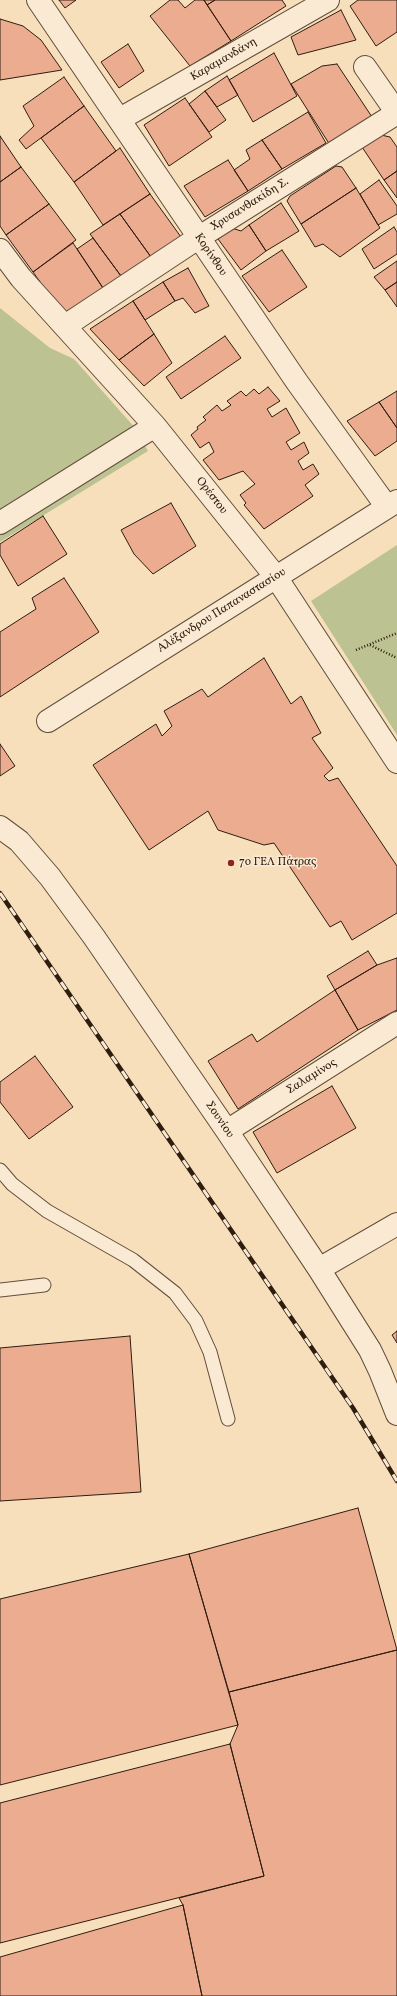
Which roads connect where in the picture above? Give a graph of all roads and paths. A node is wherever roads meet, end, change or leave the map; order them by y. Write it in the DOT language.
graph roads {
  1 [pos="38,0"];
  2 [pos="324,1"];
  3 [pos="365,68"];
  4 [pos="397,113"];
  5 [pos="120,119"];
  6 [pos="198,238"];
  7 [pos="0,250"];
  8 [pos="65,326"];
  9 [pos="155,426"];
  10 [pos="392,504"];
  11 [pos="0,523"];
  12 [pos="276,577"];
  13 [pos="397,633"];
  14 [pos="369,645"];
  15 [pos="397,658"];
  16 [pos="331,660"];
  17 [pos="48,721"];
  18 [pos="397,762"];
  19 [pos="0,827"];
  20 [pos="397,1023"];
  21 [pos="227,1131"];
  22 [pos="0,1170"];
  23 [pos="397,1224"];
  24 [pos="319,1269"];
  25 [pos="44,1285"];
  26 [pos="0,1290"];
  27 [pos="397,1414"];
  28 [pos="228,1419"];
  1 -- 5 [label="street, Κορίνθου"];
  2 -- 5 [label="street, Καραμανδάνη"];
  3 -- 4 [label="street"];
  4 -- 6 [label="street, Χρυσανθακίδη Σ."];
  5 -- 6 [label="street, Κορίνθου"];
  6 -- 8 [label="street, Χρυσανθακίδη Σ."];
  6 -- 10 [label="street, Κορίνθου"];
  7 -- 8 [label="street, Ορέστου"];
  8 -- 9 [label="street, Ορέστου"];
  9 -- 11 [label="street"];
  9 -- 12 [label="street, Ορέστου"];
  10 -- 12 [label="street, Αλέξανδρου Παπαναστασίου"];
  12 -- 16 [label="street, Ορέστου"];
  12 -- 17 [label="street, Αλέξανδρου Παπαναστασίου"];
  13 -- 14 [label="path"];
  14 -- 15 [label="path"];
  14 -- 16 [label="path"];
  16 -- 18 [label="street, Ορέστου"];
  19 -- 21 [label="street, Σουνίου"];
  20 -- 21 [label="street, Σαλαμίνος"];
  21 -- 24 [label="street, Σουνίου"];
  22 -- 28 [label="lane"];
  23 -- 24 [label="street"];
  24 -- 27 [label="street, Σουνίου"];
  25 -- 26 [label="lane"];
}
